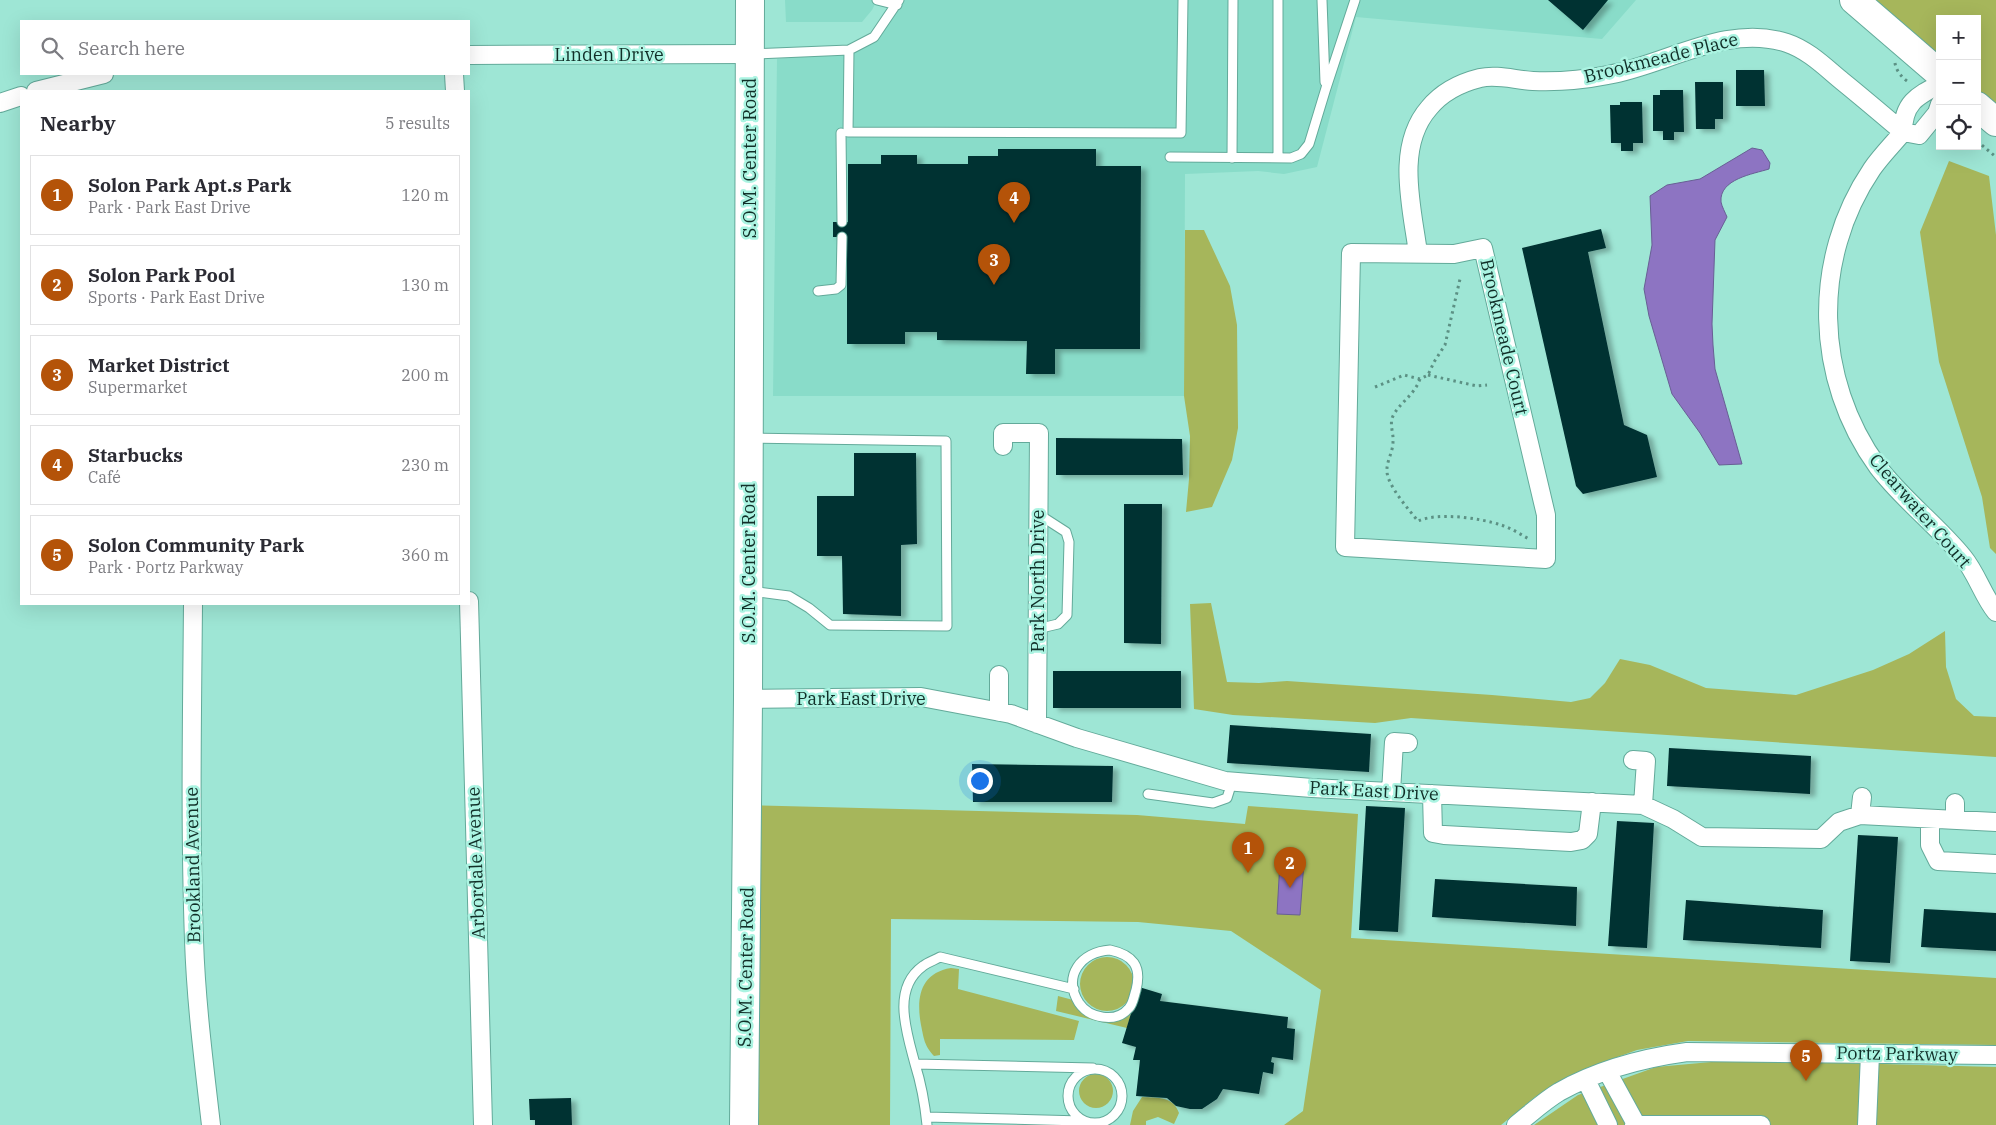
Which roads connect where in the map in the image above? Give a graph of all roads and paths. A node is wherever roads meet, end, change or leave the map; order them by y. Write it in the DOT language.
graph roads {
  1 [pos="750,0"];
  2 [pos="877,0"];
  3 [pos="1183,0"];
  4 [pos="1233,0"];
  5 [pos="1278,0"];
  6 [pos="1322,0"];
  7 [pos="1355,0"];
  8 [pos="1854,0"];
  9 [pos="898,3"];
  10 [pos="849,50"];
  11 [pos="750,54"];
  12 [pos="470,56"];
  13 [pos="1936,71"];
  14 [pos="101,75"];
  15 [pos="454,75"];
  16 [pos="1936,86"];
  17 [pos="68,87"];
  18 [pos="1326,88"];
  19 [pos="44,90"];
  20 [pos="455,90"];
  21 [pos="20,96"];
  22 [pos="0,103"];
  23 [pos="1940,105"];
  24 [pos="1981,109"];
  25 [pos="1996,122"];
  26 [pos="841,132"];
  27 [pos="1903,132"];
  28 [pos="1981,144"];
  29 [pos="1170,157"];
  30 [pos="1996,157"];
  31 [pos="1232,158"];
  32 [pos="1278,158"];
  33 [pos="842,222"];
  34 [pos="842,237"];
  35 [pos="1418,253"];
  36 [pos="1460,279"];
  37 [pos="818,290"];
  38 [pos="1428,375"];
  39 [pos="1420,379"];
  40 [pos="1487,385"];
  41 [pos="1376,387"];
  42 [pos="749,438"];
  43 [pos="1003,446"];
  44 [pos="1038,514"];
  45 [pos="1532,540"];
  46 [pos="748,591"];
  47 [pos="193,605"];
  48 [pos="469,605"];
  49 [pos="1996,612"];
  50 [pos="1037,629"];
  51 [pos="999,675"];
  52 [pos="748,699"];
  53 [pos="999,712"];
  54 [pos="1037,724"];
  55 [pos="1408,743"];
  56 [pos="1633,760"];
  57 [pos="1232,782"];
  58 [pos="1391,792"];
  59 [pos="1148,794"];
  60 [pos="1432,794"];
  61 [pos="1862,797"];
  62 [pos="1592,802"];
  63 [pos="1643,805"];
  64 [pos="1860,815"];
  65 [pos="1930,819"];
  66 [pos="1996,822"];
  67 [pos="1996,864"];
  68 [pos="1074,989"];
  69 [pos="1870,1054"];
  70 [pos="1996,1055"];
  71 [pos="916,1064"];
  72 [pos="1093,1068"];
  73 [pos="1607,1071"];
  74 [pos="1586,1080"];
  75 [pos="927,1121"];
  76 [pos="1086,1123"];
  77 [pos="1635,1124"];
  78 [pos="211,1125"];
  79 [pos="483,1125"];
  80 [pos="744,1125"];
  81 [pos="1516,1125"];
  82 [pos="1608,1125"];
  83 [pos="1761,1125"];
  84 [pos="1867,1125"];
  1 -- 11 [label="main road, S.O.M. Center Road"];
  2 -- 9 [label="lane"];
  3 -- 10 [label="lane"];
  4 -- 31 [label="lane"];
  5 -- 32 [label="lane"];
  6 -- 18 [label="lane"];
  7 -- 18 [label="lane"];
  8 -- 13 [label="main road"];
  9 -- 10 [label="lane"];
  10 -- 11 [label="lane"];
  11 -- 12 [label="street, Linden Drive"];
  11 -- 42 [label="main road, S.O.M. Center Road"];
  14 -- 17 [label="street"];
  15 -- 20 [label="street"];
  16 -- 27 [label="street, Clearwater Court"];
  17 -- 19 [label="street"];
  18 -- 32 [label="lane"];
  21 -- 22 [label="street"];
  23 -- 27 [label="street"];
  24 -- 25 [label="main road"];
  26 -- 33 [label="lane"];
  27 -- 35 [label="street, Brookmeade Place"];
  27 -- 49 [label="street, Clearwater Court"];
  28 -- 30 [label="path"];
  29 -- 31 [label="lane"];
  31 -- 32 [label="lane"];
  34 -- 37 [label="lane"];
  35 -- 35 [label="street, Brookmeade Court"];
  36 -- 38 [label="path"];
  38 -- 39 [label="path"];
  38 -- 40 [label="path"];
  39 -- 41 [label="path"];
  39 -- 45 [label="path"];
  42 -- 46 [label="main road, S.O.M. Center Road"];
  42 -- 46 [label="lane"];
  43 -- 44 [label="street, Park North Drive"];
  44 -- 50 [label="street, Park North Drive"];
  44 -- 50 [label="lane"];
  46 -- 52 [label="main road, S.O.M. Center Road"];
  47 -- 78 [label="street, Brookland Avenue"];
  48 -- 79 [label="street, Arbordale Avenue"];
  50 -- 54 [label="street, Park North Drive"];
  51 -- 53 [label="street"];
  52 -- 53 [label="street, Park East Drive"];
  52 -- 80 [label="main road, S.O.M. Center Road"];
  53 -- 54 [label="street, Park East Drive"];
  54 -- 57 [label="street, Park East Drive"];
  55 -- 58 [label="street"];
  56 -- 63 [label="street"];
  57 -- 58 [label="street, Park East Drive"];
  57 -- 59 [label="lane"];
  58 -- 60 [label="street, Park East Drive"];
  60 -- 62 [label="street, Park East Drive"];
  60 -- 62 [label="street"];
  61 -- 64 [label="street"];
  62 -- 63 [label="street, Park East Drive"];
  63 -- 64 [label="street, Park East Drive"];
  64 -- 65 [label="street, Park East Drive"];
  65 -- 66 [label="street, Park East Drive"];
  65 -- 67 [label="street"];
  68 -- 68 [label="lane"];
  68 -- 71 [label="lane"];
  69 -- 70 [label="street, Portz Parkway"];
  69 -- 73 [label="street, Portz Parkway"];
  69 -- 84 [label="street"];
  71 -- 72 [label="lane"];
  71 -- 75 [label="lane"];
  72 -- 76 [label="lane"];
  72 -- 76 [label="lane"];
  73 -- 74 [label="street, Portz Parkway"];
  73 -- 77 [label="street"];
  74 -- 81 [label="street, Portz Parkway"];
  74 -- 82 [label="street"];
  75 -- 76 [label="lane"];
  77 -- 83 [label="street"];
}
